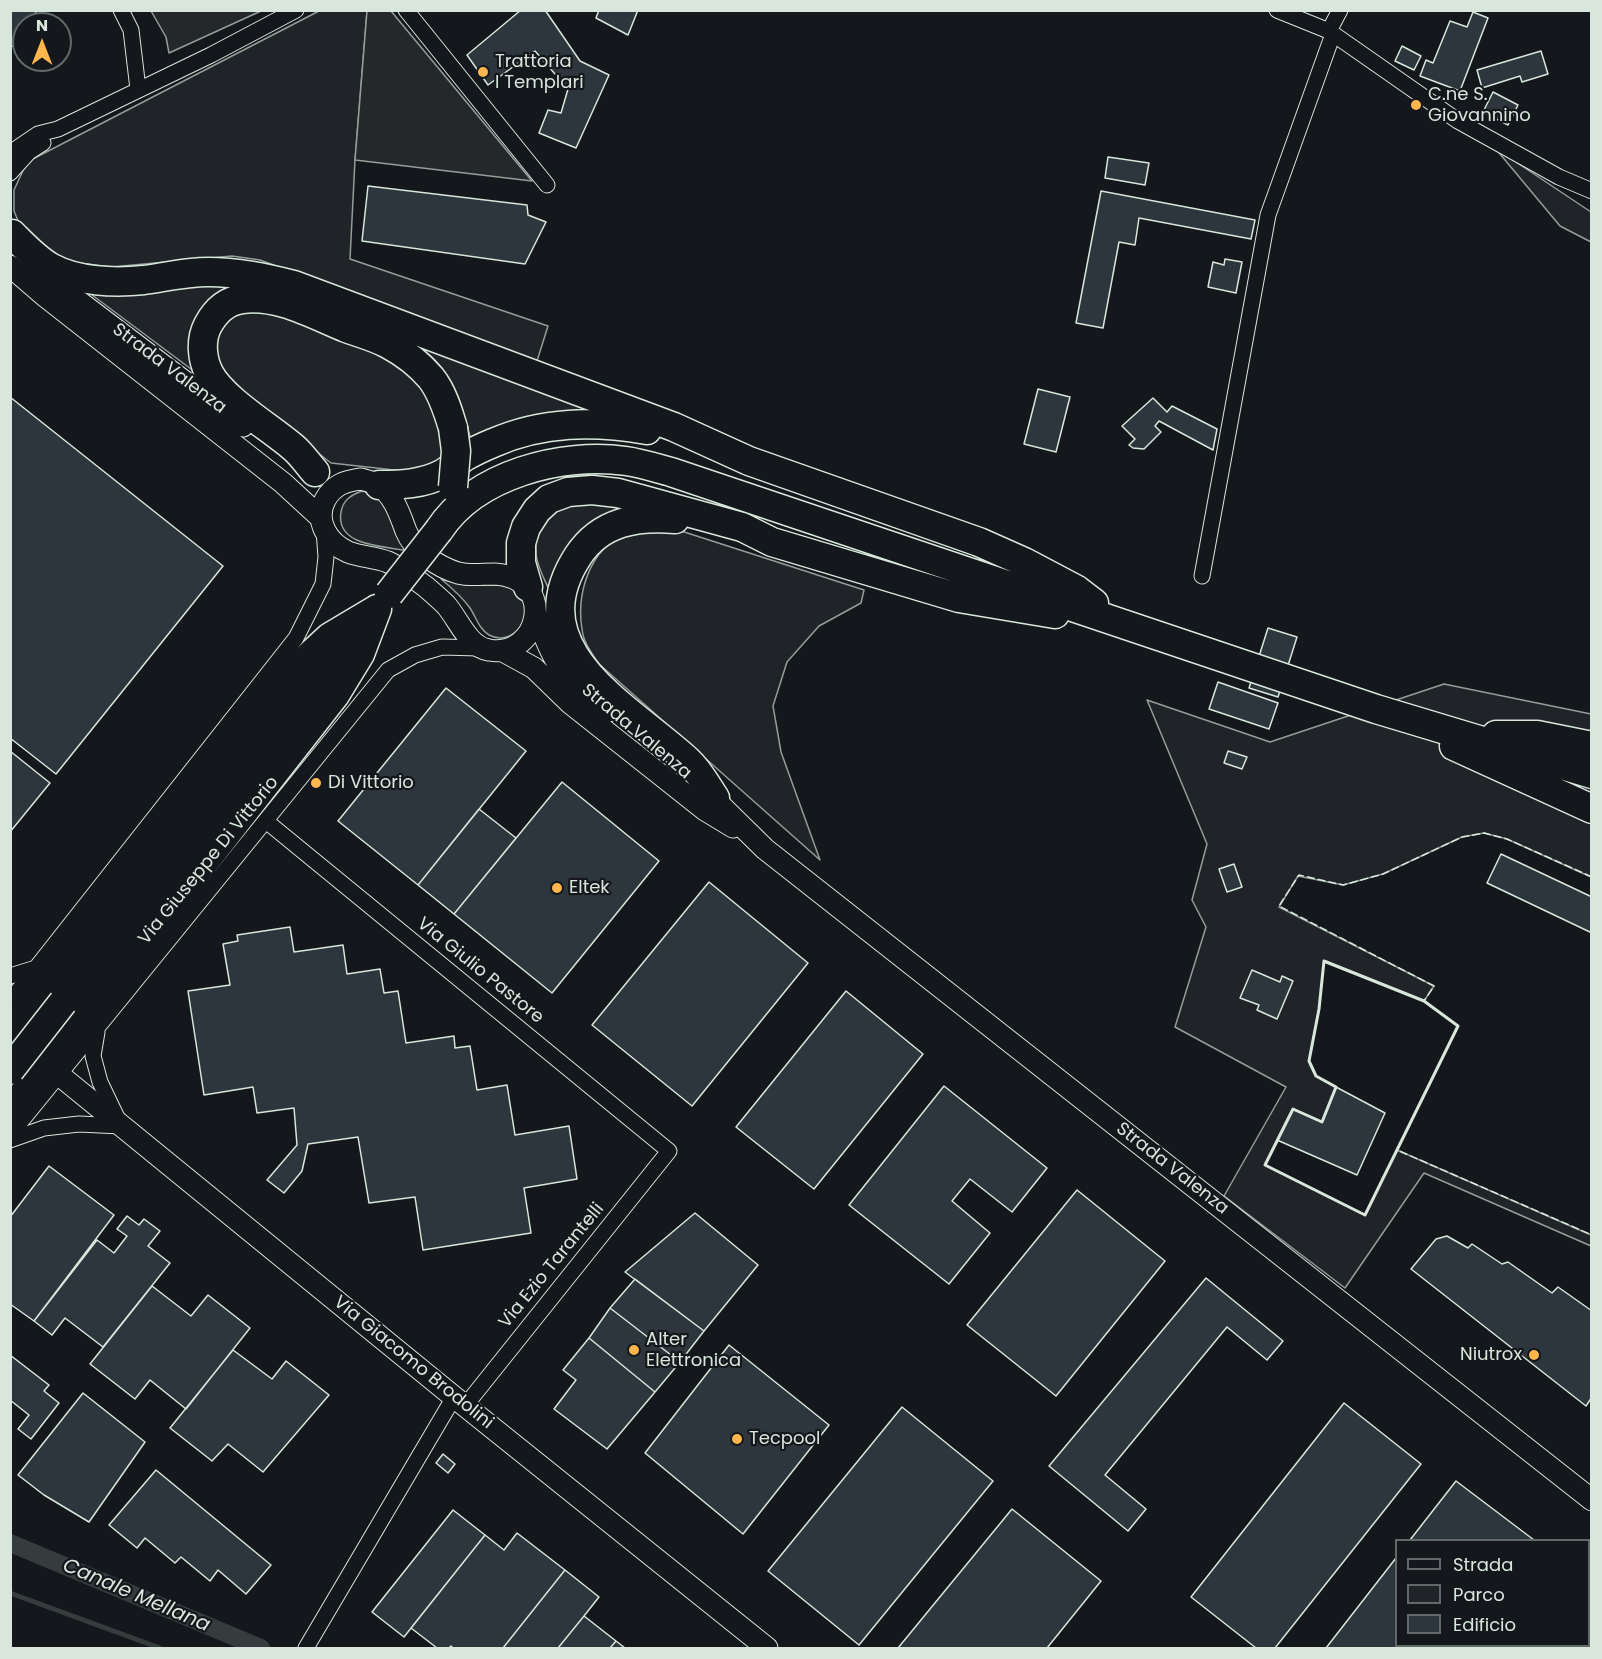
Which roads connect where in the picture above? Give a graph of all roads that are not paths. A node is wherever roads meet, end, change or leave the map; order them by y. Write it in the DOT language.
graph roads {
  1 [pos="121,10"];
  2 [pos="296,10"];
  3 [pos="406,10"];
  4 [pos="1340,10"];
  5 [pos="1281,11"];
  6 [pos="1331,32"];
  7 [pos="138,89"];
  8 [pos="58,129"];
  9 [pos="10,153"];
  10 [pos="10,173"];
  11 [pos="547,184"];
  12 [pos="1592,191"];
  13 [pos="11,233"];
  14 [pos="10,266"];
  15 [pos="749,461"];
  16 [pos="315,472"];
  17 [pos="346,480"];
  18 [pos="379,486"];
  19 [pos="322,524"];
  20 [pos="441,526"];
  21 [pos="772,542"];
  22 [pos="1202,576"];
  23 [pos="528,587"];
  24 [pos="383,602"];
  25 [pos="536,614"];
  26 [pos="1117,621"];
  27 [pos="479,648"];
  28 [pos="503,651"];
  29 [pos="1376,709"];
  30 [pos="1468,735"];
  31 [pos="1592,746"];
  32 [pos="1592,774"];
  33 [pos="715,798"];
  34 [pos="1592,810"];
  35 [pos="266,821"];
  36 [pos="753,839"];
  37 [pos="39,967"];
  38 [pos="10,976"];
  39 [pos="10,1001"];
  40 [pos="10,1029"];
  41 [pos="98,1030"];
  42 [pos="10,1035"];
  43 [pos="10,1070"];
  44 [pos="54,1070"];
  45 [pos="10,1111"];
  46 [pos="121,1126"];
  47 [pos="10,1135"];
  48 [pos="10,1140"];
  49 [pos="669,1151"];
  50 [pos="459,1401"];
  51 [pos="1592,1500"];
  52 [pos="308,1645"];
  53 [pos="767,1648"];
  1 -- 7 [label="street"];
  2 -- 7 [label="street"];
  3 -- 11 [label="street"];
  4 -- 6 [label="street"];
  5 -- 6 [label="street"];
  6 -- 12 [label="street"];
  6 -- 22 [label="street"];
  7 -- 8 [label="street"];
  8 -- 9 [label="street"];
  8 -- 10 [label="street"];
  13 -- 15 [label="highway"];
  13 -- 16 [label="main road, Strada Valenza"];
  14 -- 19 [label="main road, Strada Valenza"];
  15 -- 18 [label="highway"];
  15 -- 26 [label="highway"];
  16 -- 17 [label="main road, Strada Valenza"];
  16 -- 20 [label="highway, bridge"];
  17 -- 18 [label="main road, Strada Valenza"];
  17 -- 19 [label="main road"];
  18 -- 23 [label="main road"];
  19 -- 27 [label="main road, Strada Valenza"];
  19 -- 37 [label="street"];
  20 -- 24 [label="highway, bridge"];
  20 -- 26 [label="highway"];
  21 -- 23 [label="highway"];
  21 -- 26 [label="highway"];
  21 -- 33 [label="highway"];
  23 -- 25 [label="main road, Strada Valenza"];
  24 -- 40 [label="highway"];
  24 -- 43 [label="highway, bridge"];
  24 -- 44 [label="highway"];
  25 -- 28 [label="main road"];
  25 -- 33 [label="main road, Strada Valenza"];
  26 -- 29 [label="highway"];
  27 -- 28 [label="main road"];
  27 -- 35 [label="street, Via Giuseppe Di Vittorio"];
  28 -- 36 [label="main road, Strada Valenza"];
  29 -- 30 [label="highway"];
  29 -- 34 [label="highway"];
  30 -- 31 [label="highway"];
  30 -- 32 [label="highway"];
  33 -- 36 [label="main road, Strada Valenza"];
  35 -- 41 [label="street, Via Giuseppe Di Vittorio"];
  35 -- 49 [label="street, Via Giulio Pastore"];
  36 -- 51 [label="main road, Strada Valenza"];
  37 -- 38 [label="street"];
  37 -- 39 [label="street"];
  41 -- 44 [label="street, Via Giuseppe Di Vittorio"];
  41 -- 46 [label="street"];
  42 -- 44 [label="main road, Via Giacomo Brodolini"];
  44 -- 45 [label="highway"];
  44 -- 46 [label="main road, Via Giacomo Brodolini"];
  44 -- 47 [label="street, Via Giuseppe Di Vittorio"];
  46 -- 48 [label="street"];
  46 -- 50 [label="main road, Via Giacomo Brodolini"];
  49 -- 50 [label="street, Via Ezio Tarantelli"];
  50 -- 52 [label="street, Via Ezio Tarantelli"];
  50 -- 53 [label="main road, Via Giacomo Brodolini"];
}
